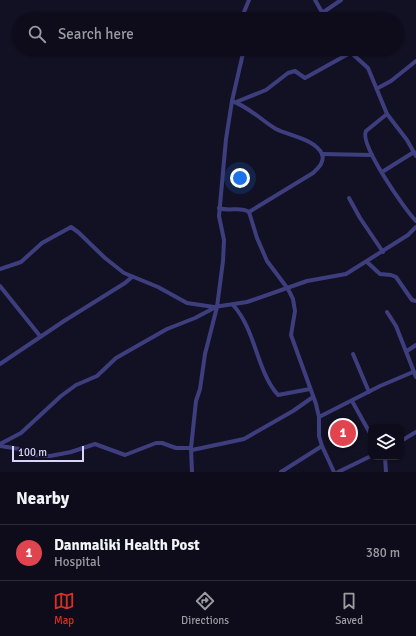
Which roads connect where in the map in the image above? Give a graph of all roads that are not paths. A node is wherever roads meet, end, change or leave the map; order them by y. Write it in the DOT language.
graph roads {
  1 [pos="249,0"];
  2 [pos="315,0"];
  3 [pos="341,0"];
  4 [pos="244,12"];
  5 [pos="321,12"];
  6 [pos="323,12"];
  7 [pos="243,56"];
  8 [pos="340,56"];
  9 [pos="354,56"];
  10 [pos="416,61"];
  11 [pos="378,88"];
  12 [pos="234,102"];
  13 [pos="387,114"];
  14 [pos="322,154"];
  15 [pos="415,154"];
  16 [pos="372,155"];
  17 [pos="382,172"];
  18 [pos="349,198"];
  19 [pos="219,208"];
  20 [pos="249,212"];
  21 [pos="416,222"];
  22 [pos="416,227"];
  23 [pos="383,252"];
  24 [pos="367,262"];
  25 [pos="0,269"];
  26 [pos="132,277"];
  27 [pos="138,279"];
  28 [pos="126,283"];
  29 [pos="0,286"];
  30 [pos="288,288"];
  31 [pos="416,301"];
  32 [pos="233,305"];
  33 [pos="216,307"];
  34 [pos="387,312"];
  35 [pos="40,336"];
  36 [pos="416,345"];
  37 [pos="407,351"];
  38 [pos="354,354"];
  39 [pos="0,364"];
  40 [pos="413,372"];
  41 [pos="416,377"];
  42 [pos="310,389"];
  43 [pos="369,392"];
  44 [pos="313,397"];
  45 [pos="352,401"];
  46 [pos="319,417"];
  47 [pos="368,430"];
  48 [pos="416,432"];
  49 [pos="404,439"];
  50 [pos="0,445"];
  51 [pos="322,446"];
  52 [pos="192,449"];
  53 [pos="368,457"];
  54 [pos="385,460"];
  55 [pos="192,472"];
  56 [pos="281,472"];
  57 [pos="334,472"];
  58 [pos="338,472"];
  59 [pos="386,472"];
  1 -- 4 [label="street"];
  2 -- 5 [label="street"];
  3 -- 6 [label="street"];
  7 -- 12 [label="street"];
  8 -- 12 [label="street"];
  9 -- 11 [label="street"];
  10 -- 11 [label="street"];
  11 -- 13 [label="street"];
  12 -- 14 [label="street"];
  12 -- 19 [label="street"];
  13 -- 15 [label="street"];
  13 -- 16 [label="street"];
  14 -- 16 [label="street"];
  14 -- 20 [label="street"];
  15 -- 17 [label="street"];
  16 -- 17 [label="street"];
  17 -- 21 [label="street"];
  18 -- 23 [label="street"];
  19 -- 20 [label="street"];
  19 -- 33 [label="street"];
  20 -- 30 [label="street"];
  22 -- 23 [label="street"];
  23 -- 24 [label="street"];
  24 -- 30 [label="street"];
  24 -- 31 [label="street"];
  25 -- 26 [label="street"];
  26 -- 27 [label="street"];
  26 -- 28 [label="street"];
  27 -- 28 [label="street"];
  27 -- 33 [label="street"];
  28 -- 35 [label="street"];
  29 -- 35 [label="street"];
  30 -- 32 [label="street"];
  30 -- 42 [label="street"];
  32 -- 33 [label="street"];
  32 -- 42 [label="street"];
  33 -- 50 [label="street"];
  33 -- 52 [label="street"];
  34 -- 37 [label="street"];
  35 -- 39 [label="street"];
  36 -- 37 [label="street"];
  37 -- 40 [label="street"];
  38 -- 43 [label="street"];
  40 -- 41 [label="street"];
  40 -- 43 [label="street"];
  42 -- 44 [label="street"];
  43 -- 45 [label="street"];
  44 -- 46 [label="street"];
  44 -- 52 [label="street"];
  45 -- 46 [label="street"];
  45 -- 47 [label="street"];
  46 -- 51 [label="street"];
  48 -- 49 [label="street"];
  50 -- 52 [label="street"];
  51 -- 56 [label="street"];
  51 -- 57 [label="street"];
  52 -- 55 [label="street"];
  53 -- 58 [label="street"];
  54 -- 59 [label="street"];
}
